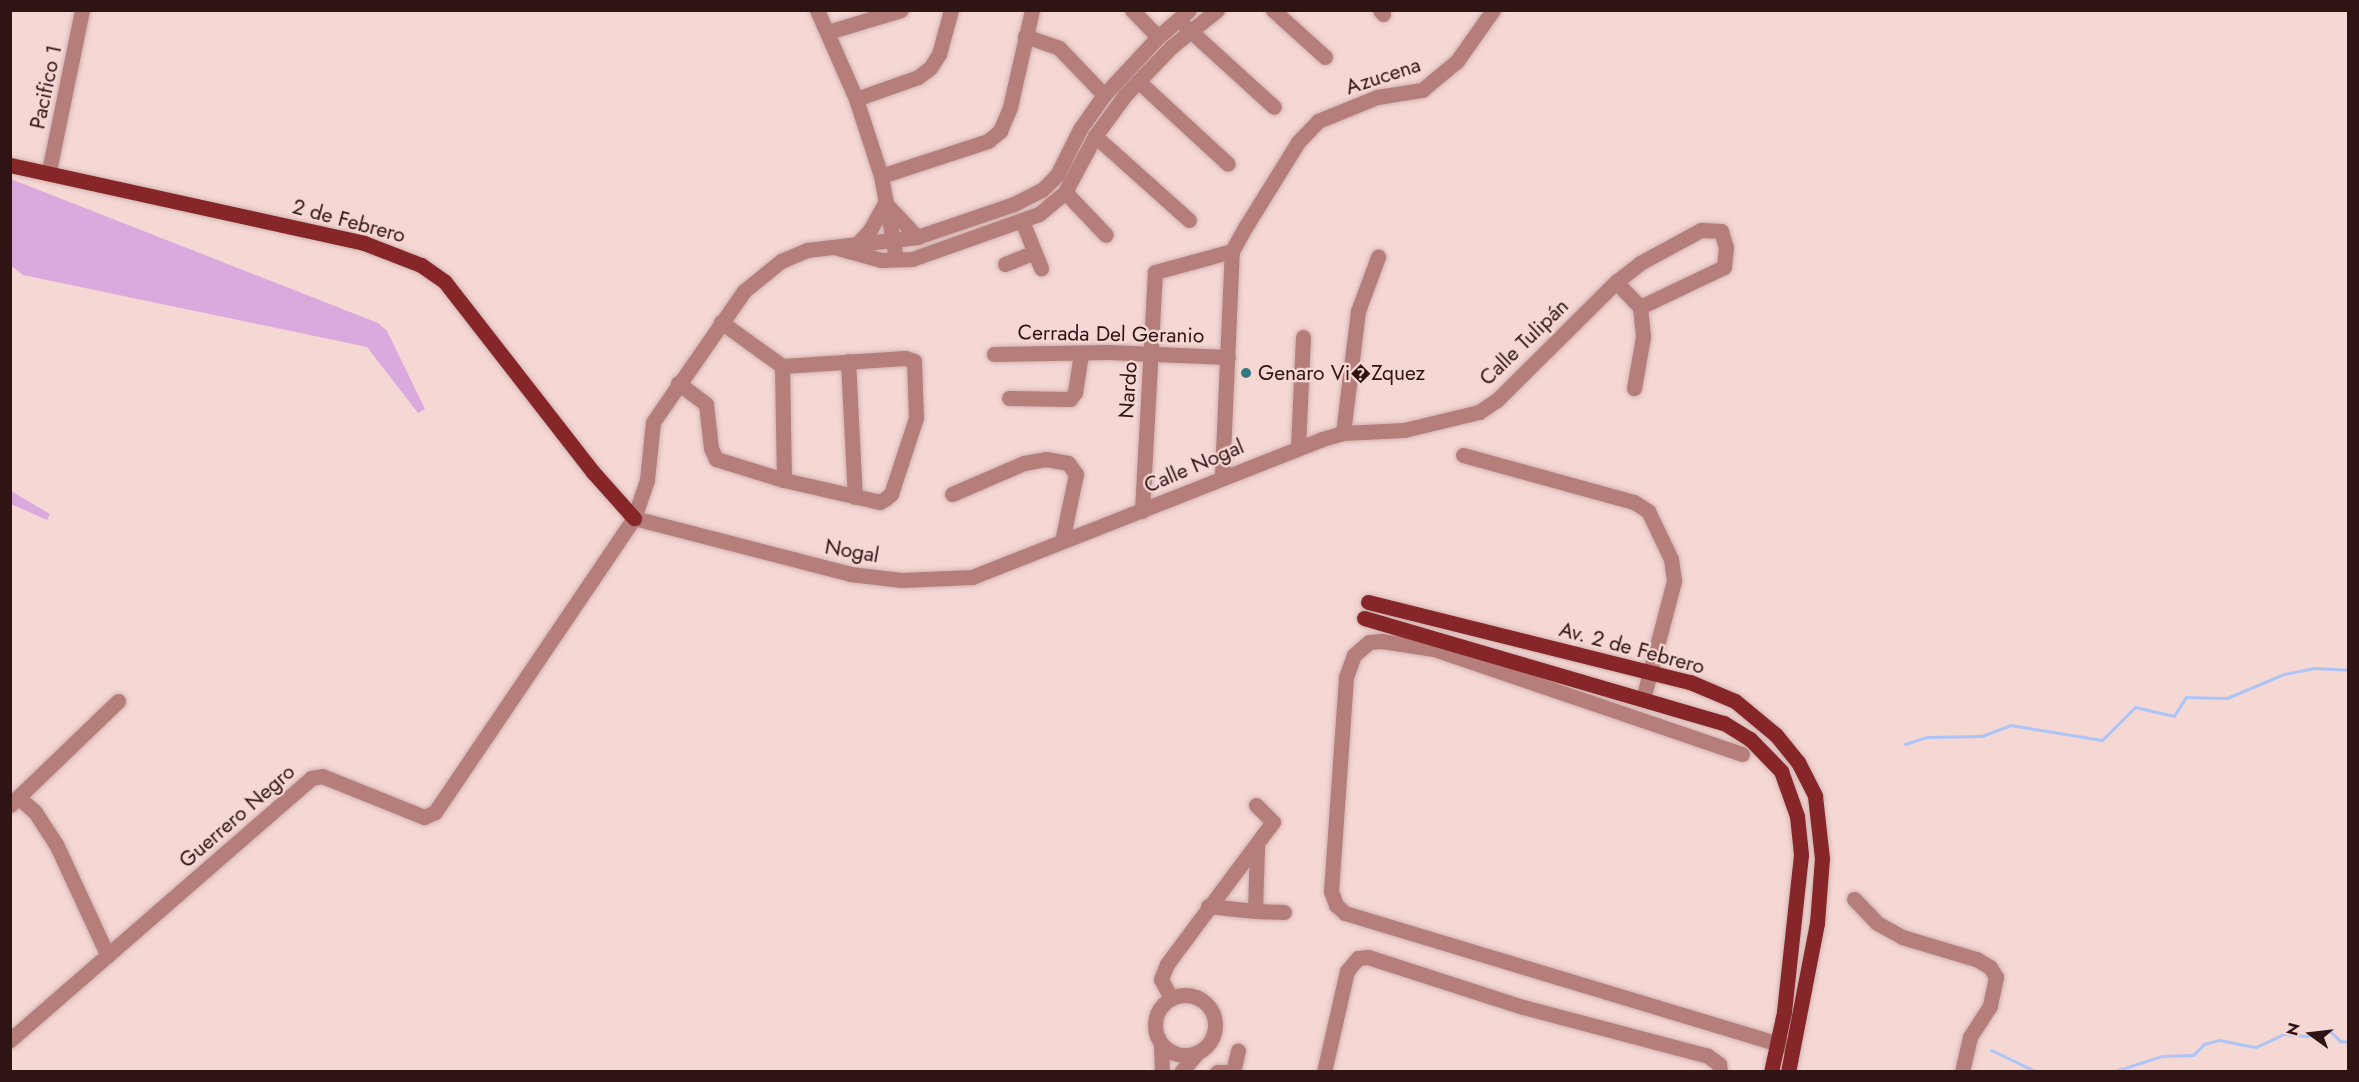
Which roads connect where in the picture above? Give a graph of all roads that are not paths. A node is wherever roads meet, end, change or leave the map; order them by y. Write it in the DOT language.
graph roads {
  1 [pos="82,10"];
  2 [pos="817,10"];
  3 [pos="901,10"];
  4 [pos="1032,10"];
  5 [pos="1132,10"];
  6 [pos="1217,10"];
  7 [pos="1273,10"];
  8 [pos="1493,10"];
  9 [pos="945,11"];
  10 [pos="1184,15"];
  11 [pos="828,32"];
  12 [pos="1190,32"];
  13 [pos="1025,36"];
  14 [pos="1158,36"];
  15 [pos="1325,57"];
  16 [pos="1138,81"];
  17 [pos="1104,95"];
  18 [pos="856,99"];
  19 [pos="1274,107"];
  20 [pos="1095,136"];
  21 [pos="1066,154"];
  22 [pos="1081,163"];
  23 [pos="10,165"];
  24 [pos="1228,165"];
  25 [pos="49,171"];
  26 [pos="881,176"];
  27 [pos="1065,192"];
  28 [pos="885,203"];
  29 [pos="1189,220"];
  30 [pos="1022,221"];
  31 [pos="1106,235"];
  32 [pos="918,237"];
  33 [pos="894,242"];
  34 [pos="854,249"];
  35 [pos="1232,251"];
  36 [pos="1034,252"];
  37 [pos="1378,257"];
  38 [pos="896,261"];
  39 [pos="1005,264"];
  40 [pos="1041,268"];
  41 [pos="1616,282"];
  42 [pos="1641,307"];
  43 [pos="721,322"];
  44 [pos="1303,337"];
  45 [pos="1081,353"];
  46 [pos="1151,353"];
  47 [pos="994,354"];
  48 [pos="1228,357"];
  49 [pos="848,361"];
  50 [pos="782,366"];
  51 [pos="678,383"];
  52 [pos="1634,388"];
  53 [pos="1009,398"];
  54 [pos="1343,433"];
  55 [pos="1298,447"];
  56 [pos="1463,455"];
  57 [pos="1222,476"];
  58 [pos="784,480"];
  59 [pos="952,494"];
  60 [pos="855,497"];
  61 [pos="1142,511"];
  62 [pos="634,518"];
  63 [pos="1062,541"];
  64 [pos="1368,602"];
  65 [pos="1364,618"];
  66 [pos="1648,672"];
  67 [pos="1643,699"];
  68 [pos="118,701"];
  69 [pos="1742,754"];
  70 [pos="15,801"];
  71 [pos="1256,805"];
  72 [pos="1257,847"];
  73 [pos="1854,899"];
  74 [pos="1208,906"];
  75 [pos="1255,911"];
  76 [pos="1284,912"];
  77 [pos="108,956"];
  78 [pos="1171,998"];
  79 [pos="10,1040"];
  80 [pos="1777,1040"];
  81 [pos="1161,1044"];
  82 [pos="1792,1048"];
  83 [pos="1238,1051"];
  84 [pos="1197,1053"];
  85 [pos="1162,1071"];
  86 [pos="1181,1071"];
  87 [pos="1217,1071"];
  88 [pos="1231,1071"];
  89 [pos="1324,1071"];
  90 [pos="1720,1071"];
  91 [pos="1770,1071"];
  92 [pos="1788,1071"];
  93 [pos="1962,1071"];
  1 -- 25 [label="street, Pacifico 1"];
  2 -- 11 [label="street"];
  3 -- 11 [label="street"];
  4 -- 13 [label="street"];
  5 -- 14 [label="street"];
  6 -- 12 [label="street"];
  7 -- 15 [label="street"];
  8 -- 35 [label="street, Azucena"];
  9 -- 18 [label="street"];
  10 -- 12 [label="street"];
  10 -- 14 [label="street"];
  11 -- 18 [label="street"];
  12 -- 16 [label="street"];
  12 -- 19 [label="street"];
  13 -- 17 [label="street"];
  13 -- 26 [label="street"];
  14 -- 17 [label="street"];
  16 -- 20 [label="street"];
  16 -- 24 [label="street"];
  17 -- 21 [label="street"];
  18 -- 26 [label="street"];
  20 -- 22 [label="street"];
  20 -- 29 [label="street"];
  21 -- 22 [label="street"];
  21 -- 32 [label="street"];
  22 -- 27 [label="street"];
  23 -- 25 [label="main road, 2 de Febrero"];
  25 -- 62 [label="main road, 2 de Febrero"];
  26 -- 28 [label="street"];
  27 -- 30 [label="street"];
  27 -- 31 [label="street"];
  28 -- 32 [label="street"];
  28 -- 33 [label="street"];
  28 -- 34 [label="street"];
  30 -- 36 [label="street"];
  30 -- 38 [label="street"];
  32 -- 33 [label="street"];
  33 -- 34 [label="street"];
  33 -- 38 [label="street"];
  34 -- 38 [label="street"];
  34 -- 43 [label="street"];
  35 -- 46 [label="street, Nardo"];
  35 -- 48 [label="street"];
  36 -- 39 [label="street"];
  36 -- 40 [label="street"];
  37 -- 54 [label="street"];
  41 -- 42 [label="street"];
  41 -- 42 [label="street, Calle Tulipán"];
  41 -- 54 [label="street, Calle Tulipán"];
  42 -- 52 [label="street"];
  43 -- 50 [label="street"];
  43 -- 51 [label="street"];
  44 -- 55 [label="street"];
  45 -- 46 [label="street, Cerrada Del Geranio"];
  45 -- 47 [label="street, Cerrada Del Geranio"];
  45 -- 53 [label="street"];
  46 -- 48 [label="street, Cerrada Del Geranio"];
  46 -- 61 [label="street, Nardo"];
  48 -- 57 [label="street"];
  49 -- 50 [label="street"];
  49 -- 60 [label="street"];
  49 -- 60 [label="street"];
  50 -- 58 [label="street"];
  51 -- 58 [label="street"];
  51 -- 62 [label="street"];
  54 -- 55 [label="street, Calle Nogal"];
  55 -- 57 [label="street, Calle Nogal"];
  56 -- 66 [label="street"];
  57 -- 61 [label="street, Calle Nogal"];
  58 -- 60 [label="street"];
  59 -- 63 [label="street"];
  61 -- 63 [label="street, Calle Nogal"];
  62 -- 63 [label="street, Nogal"];
  62 -- 77 [label="street, Guerrero Negro"];
  64 -- 65 [label="street"];
  64 -- 66 [label="main road, Av. 2 de Febrero"];
  65 -- 67 [label="main road"];
  66 -- 67 [label="street"];
  66 -- 82 [label="main road, Av. 2 de Febrero"];
  67 -- 80 [label="main road"];
  68 -- 70 [label="street"];
  69 -- 80 [label="street"];
  70 -- 77 [label="street"];
  71 -- 72 [label="street"];
  72 -- 74 [label="street"];
  72 -- 75 [label="street"];
  73 -- 93 [label="street"];
  74 -- 75 [label="street"];
  74 -- 78 [label="street"];
  75 -- 76 [label="street"];
  77 -- 79 [label="street, Guerrero Negro"];
  78 -- 81 [label="street"];
  78 -- 84 [label="street"];
  80 -- 82 [label="street"];
  80 -- 91 [label="main road"];
  81 -- 84 [label="street"];
  81 -- 85 [label="street"];
  82 -- 92 [label="main road, Av. 2 de Febrero"];
  83 -- 88 [label="street"];
  84 -- 86 [label="street"];
  87 -- 88 [label="street"];
  89 -- 90 [label="street"];
}
